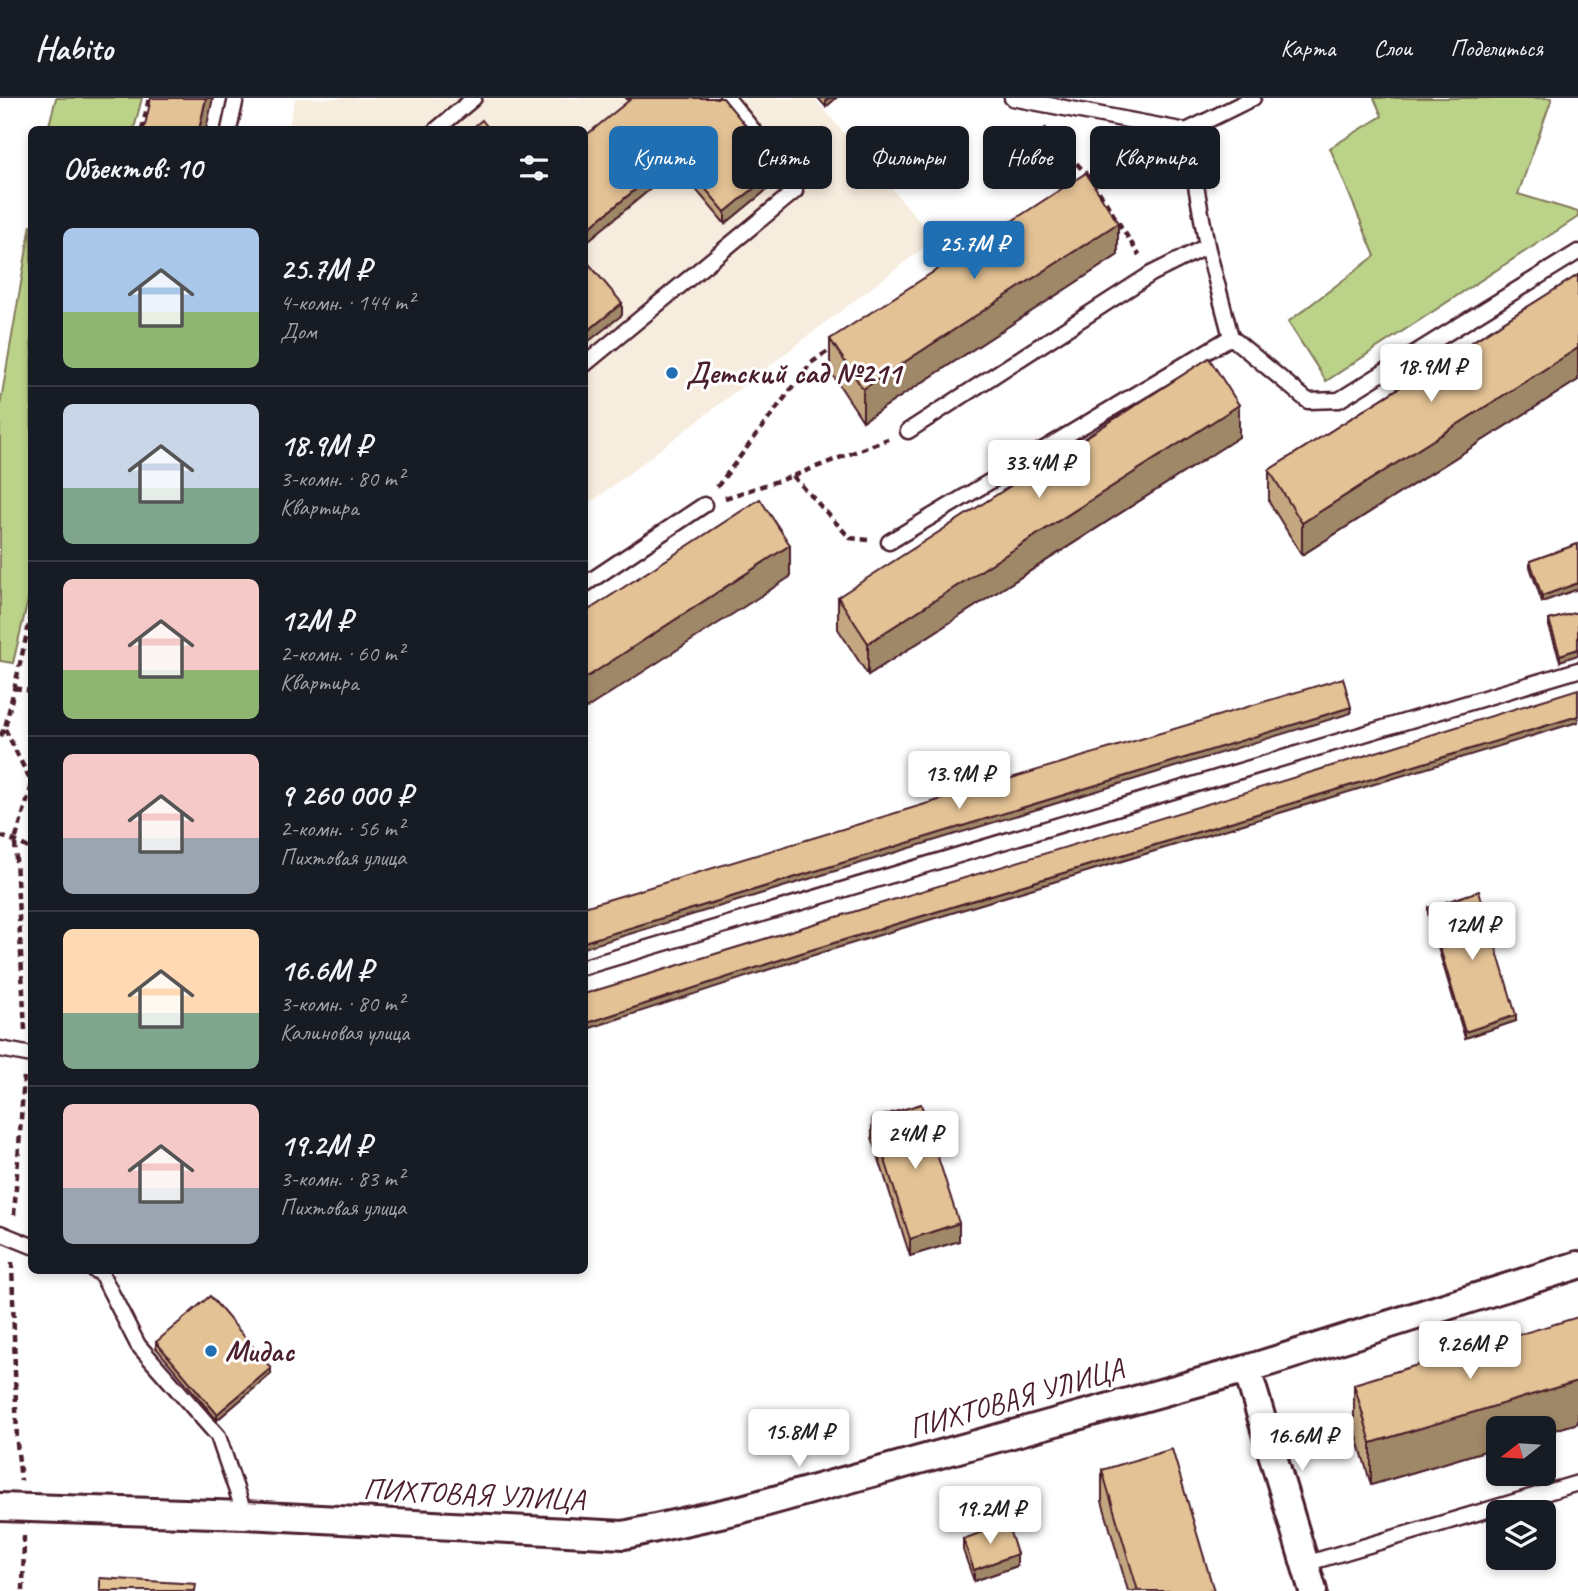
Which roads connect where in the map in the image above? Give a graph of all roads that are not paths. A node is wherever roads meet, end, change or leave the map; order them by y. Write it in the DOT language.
graph roads {
  1 [pos="236,98"];
  2 [pos="474,98"];
  3 [pos="727,98"];
  4 [pos="1253,98"];
  5 [pos="1016,99"];
  6 [pos="230,126"];
  7 [pos="441,126"];
  8 [pos="1159,126"];
  9 [pos="1196,126"];
  10 [pos="1196,189"];
  11 [pos="1207,247"];
  12 [pos="1578,252"];
  13 [pos="1231,337"];
  14 [pos="588,362"];
  15 [pos="908,431"];
  16 [pos="704,505"];
  17 [pos="889,542"];
  18 [pos="588,582"];
  19 [pos="1578,670"];
  20 [pos="588,966"];
  21 [pos="0,1049"];
  22 [pos="28,1055"];
  23 [pos="6,1236"];
  24 [pos="28,1244"];
  25 [pos="1578,1265"];
  26 [pos="102,1274"];
  27 [pos="1247,1369"];
  28 [pos="1578,1483"];
  29 [pos="12,1507"];
  30 [pos="245,1515"];
  31 [pos="1305,1564"];
  32 [pos="1313,1591"];
  1 -- 6 [label="lane"];
  2 -- 7 [label="lane"];
  3 -- 14 [label="lane"];
  4 -- 9 [label="lane"];
  5 -- 8 [label="lane"];
  10 -- 11 [label="lane"];
  11 -- 13 [label="lane"];
  11 -- 15 [label="lane"];
  12 -- 13 [label="lane"];
  13 -- 17 [label="lane"];
  16 -- 18 [label="lane"];
  19 -- 20 [label="lane"];
  21 -- 22 [label="lane"];
  23 -- 24 [label="lane"];
  25 -- 27 [label="street, ПИХТОВАЯ УЛИЦА"];
  26 -- 30 [label="lane"];
  27 -- 30 [label="street, ПИХТОВАЯ УЛИЦА"];
  27 -- 31 [label="street"];
  28 -- 31 [label="lane"];
  29 -- 30 [label="street, ПИХТОВАЯ УЛИЦА"];
  31 -- 32 [label="street"];
}
